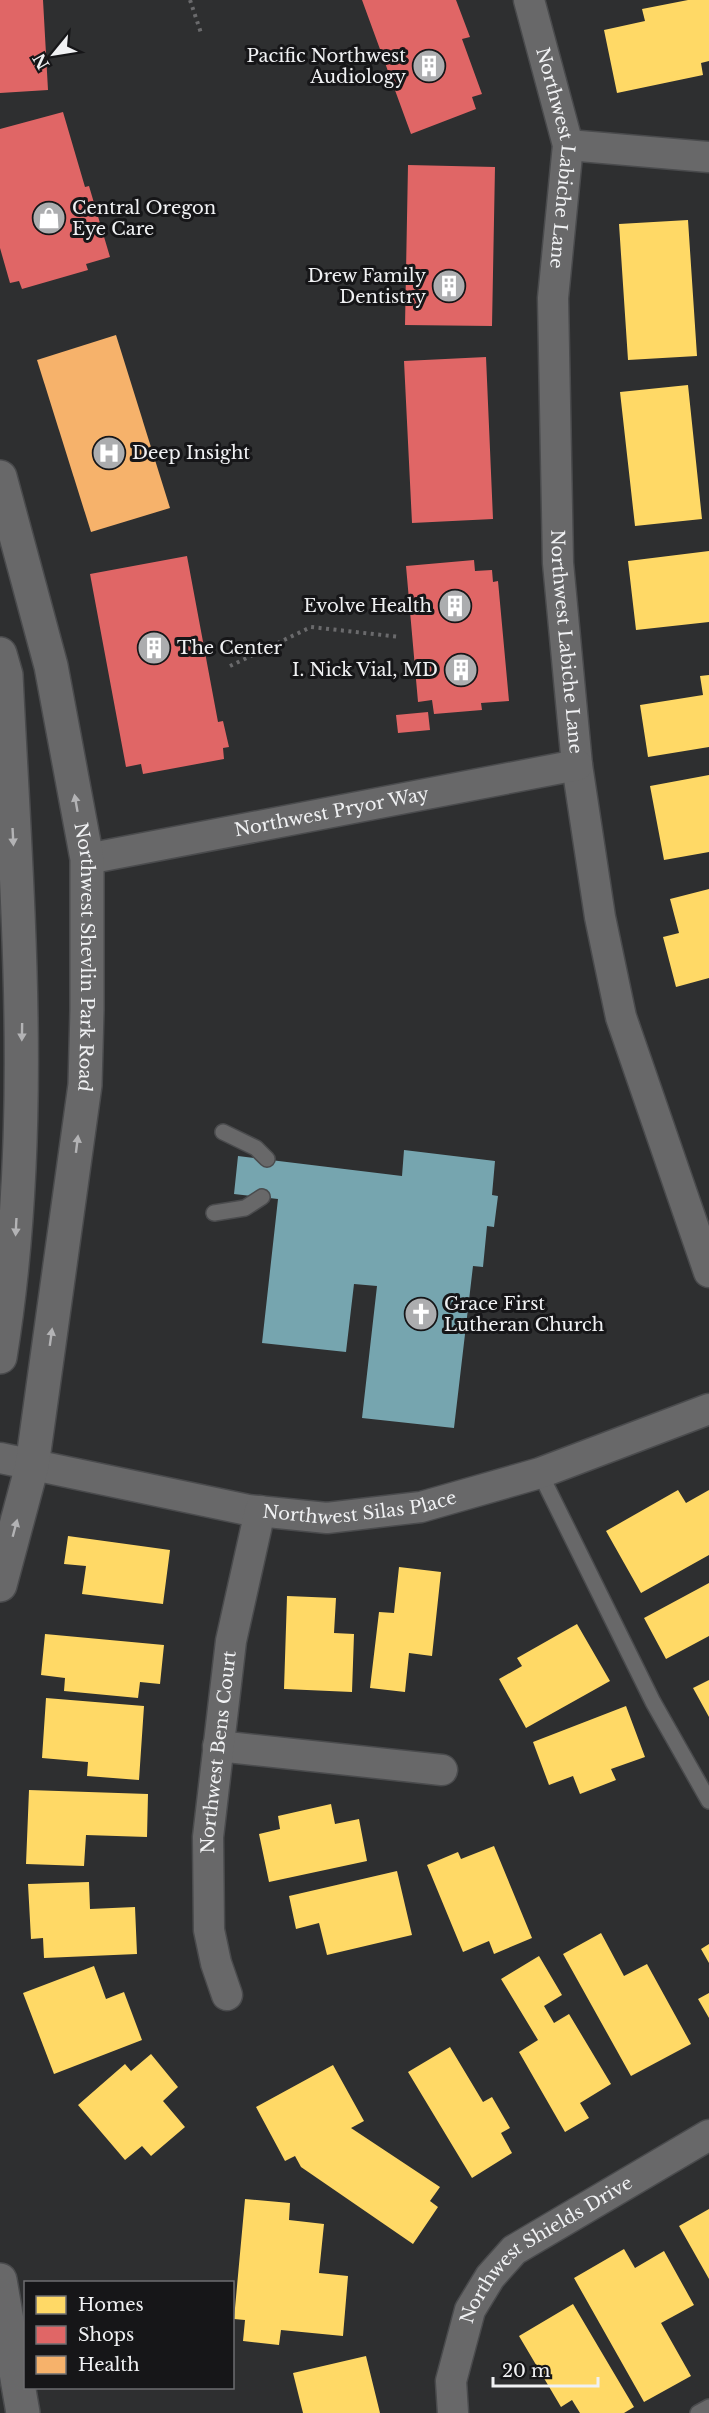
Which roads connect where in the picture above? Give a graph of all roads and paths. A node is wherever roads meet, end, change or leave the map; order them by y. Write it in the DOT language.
graph roads {
  1 [pos="190,0"];
  2 [pos="529,0"];
  3 [pos="201,33"];
  4 [pos="568,145"];
  5 [pos="709,157"];
  6 [pos="0,477"];
  7 [pos="400,637"];
  8 [pos="0,654"];
  9 [pos="230,666"];
  10 [pos="577,765"];
  11 [pos="87,859"];
  12 [pos="223,1132"];
  13 [pos="267,1160"];
  14 [pos="262,1197"];
  15 [pos="214,1213"];
  16 [pos="709,1272"];
  17 [pos="0,1357"];
  18 [pos="709,1409"];
  19 [pos="0,1458"];
  20 [pos="32,1466"];
  21 [pos="540,1473"];
  22 [pos="260,1511"];
  23 [pos="0,1585"];
  24 [pos="218,1746"];
  25 [pos="442,1770"];
  26 [pos="709,1801"];
  27 [pos="227,1995"];
  28 [pos="709,2134"];
  29 [pos="0,2280"];
  30 [pos="709,2407"];
  31 [pos="23,2413"];
  32 [pos="453,2413"];
  33 [pos="699,2413"];
  1 -- 3 [label="path"];
  2 -- 4 [label="street, Northwest Labiche Lane"];
  4 -- 5 [label="street"];
  4 -- 10 [label="street, Northwest Labiche Lane"];
  11 -- 6 [label="main road, Northwest Shevlin Park Road, one-way"];
  7 -- 9 [label="path"];
  8 -- 17 [label="main road, one-way"];
  10 -- 11 [label="street, Northwest Pryor Way"];
  10 -- 16 [label="street, Northwest Labiche Lane"];
  20 -- 11 [label="main road, Northwest Shevlin Park Road, one-way"];
  12 -- 13 [label="lane"];
  14 -- 15 [label="lane"];
  18 -- 21 [label="street, Northwest Silas Place"];
  19 -- 20 [label="street, Northwest Silas Place"];
  20 -- 22 [label="street, Northwest Silas Place"];
  23 -- 20 [label="main road, Northwest Shevlin Park Road, one-way"];
  21 -- 22 [label="street, Northwest Silas Place"];
  21 -- 26 [label="lane"];
  22 -- 24 [label="street, Northwest Bens Court"];
  24 -- 25 [label="street"];
  24 -- 27 [label="street, Northwest Bens Court"];
  28 -- 32 [label="street, Northwest Shields Drive"];
  29 -- 31 [label="main road"];
  30 -- 33 [label="lane"];
}
